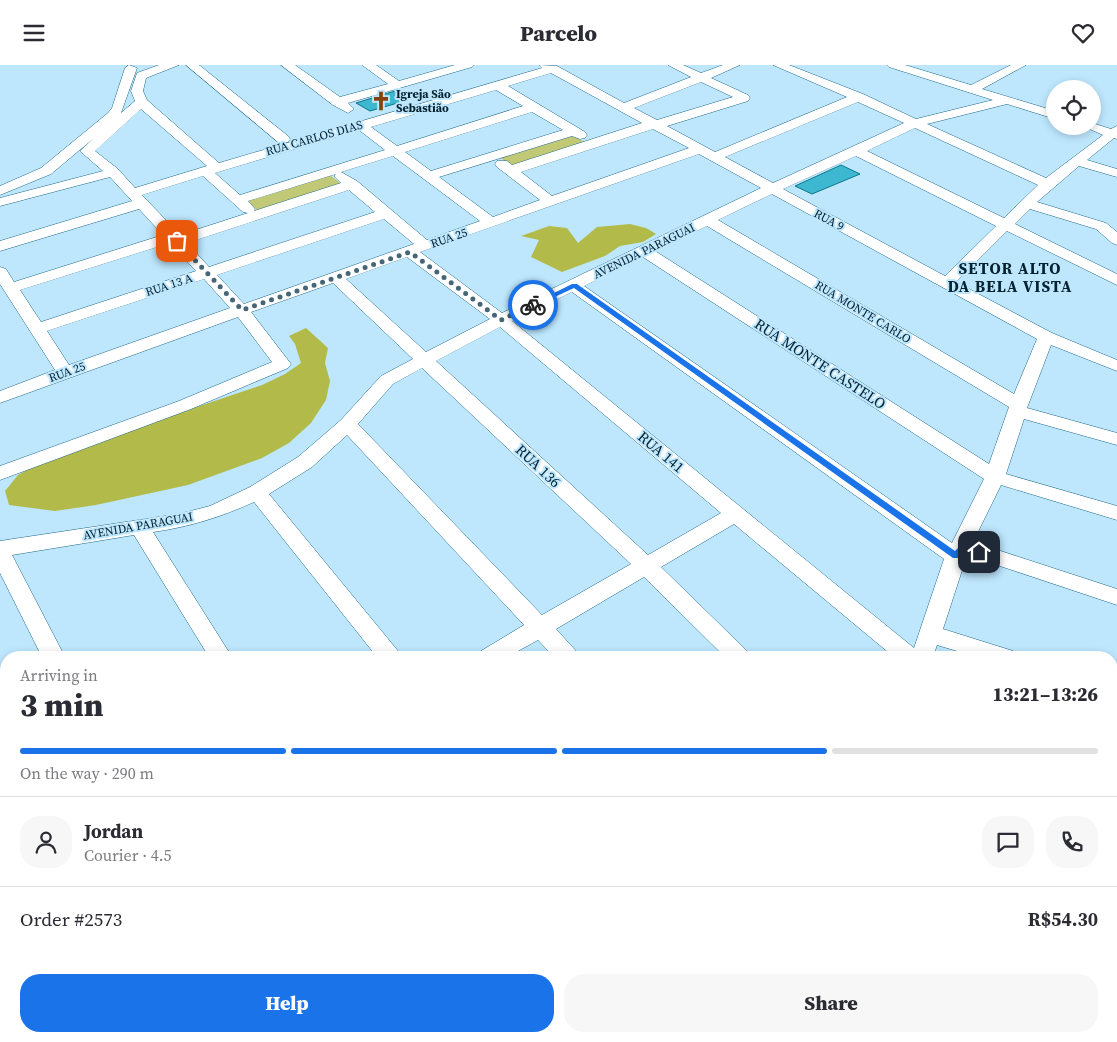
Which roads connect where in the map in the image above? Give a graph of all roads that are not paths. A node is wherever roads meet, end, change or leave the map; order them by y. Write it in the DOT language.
graph roads {
  1 [pos="132,65"];
  2 [pos="173,65"];
  3 [pos="192,65"];
  4 [pos="287,65"];
  5 [pos="368,65"];
  6 [pos="468,65"];
  7 [pos="674,65"];
  8 [pos="734,65"];
  9 [pos="779,65"];
  10 [pos="892,65"];
  11 [pos="1020,65"];
  12 [pos="549,67"];
  13 [pos="701,78"];
  14 [pos="398,85"];
  15 [pos="497,85"];
  16 [pos="974,89"];
  17 [pos="859,97"];
  18 [pos="1008,100"];
  19 [pos="141,102"];
  20 [pos="338,102"];
  21 [pos="534,107"];
  22 [pos="623,108"];
  23 [pos="1046,112"];
  24 [pos="914,123"];
  25 [pos="363,124"];
  26 [pos="653,125"];
  27 [pos="1101,129"];
  28 [pos="574,131"];
  29 [pos="1115,133"];
  30 [pos="282,139"];
  31 [pos="594,143"];
  32 [pos="395,151"];
  33 [pos="856,151"];
  34 [pos="707,153"];
  35 [pos="492,157"];
  36 [pos="1076,161"];
  37 [pos="211,169"];
  38 [pos="334,170"];
  39 [pos="512,170"];
  40 [pos="113,172"];
  41 [pos="1117,173"];
  42 [pos="429,177"];
  43 [pos="352,184"];
  44 [pos="1047,184"];
  45 [pos="771,189"];
  46 [pos="0,191"];
  47 [pos="137,198"];
  48 [pos="238,200"];
  49 [pos="551,202"];
  50 [pos="0,203"];
  51 [pos="1027,203"];
  52 [pos="387,213"];
  53 [pos="256,216"];
  54 [pos="708,220"];
  55 [pos="492,223"];
  56 [pos="1005,225"];
  57 [pos="175,239"];
  58 [pos="1117,240"];
  59 [pos="0,246"];
  60 [pos="418,249"];
  61 [pos="645,251"];
  62 [pos="0,271"];
  63 [pos="207,273"];
  64 [pos="335,277"];
  65 [pos="1117,280"];
  66 [pos="946,283"];
  67 [pos="574,286"];
  68 [pos="11,288"];
  69 [pos="242,310"];
  70 [pos="501,320"];
  71 [pos="38,329"];
  72 [pos="1046,337"];
  73 [pos="424,360"];
  74 [pos="1117,366"];
  75 [pos="66,372"];
  76 [pos="0,397"];
  77 [pos="1018,408"];
  78 [pos="348,425"];
  79 [pos="1117,439"];
  80 [pos="0,473"];
  81 [pos="995,477"];
  82 [pos="257,492"];
  83 [pos="1117,513"];
  84 [pos="736,514"];
  85 [pos="139,527"];
  86 [pos="0,550"];
  87 [pos="959,551"];
  88 [pos="646,566"];
  89 [pos="1117,597"];
  90 [pos="540,628"];
  91 [pos="929,634"];
  92 [pos="50,651"];
  93 [pos="217,651"];
  94 [pos="385,651"];
  95 [pos="499,651"];
  96 [pos="562,651"];
  97 [pos="734,651"];
  98 [pos="902,651"];
  99 [pos="924,651"];
  100 [pos="985,651"];
  1 -- 46 [label="street"];
  2 -- 19 [label="street"];
  3 -- 30 [label="street"];
  4 -- 20 [label="street"];
  5 -- 14 [label="street"];
  6 -- 14 [label="street"];
  7 -- 13 [label="street"];
  8 -- 13 [label="street"];
  9 -- 17 [label="street"];
  10 -- 16 [label="street"];
  11 -- 16 [label="street"];
  12 -- 15 [label="street, RUA CARLOS DIAS"];
  12 -- 22 [label="street, RUA 9"];
  13 -- 22 [label="street"];
  13 -- 26 [label="street"];
  14 -- 20 [label="street"];
  15 -- 21 [label="street"];
  15 -- 25 [label="street, RUA CARLOS DIAS"];
  16 -- 18 [label="street"];
  17 -- 24 [label="street"];
  17 -- 34 [label="street, RUA 25"];
  18 -- 23 [label="street"];
  18 -- 24 [label="street, AVENIDA PARAGUAI"];
  19 -- 37 [label="street"];
  19 -- 40 [label="street"];
  20 -- 25 [label="street"];
  21 -- 28 [label="street"];
  21 -- 32 [label="street"];
  22 -- 26 [label="street, RUA 9"];
  24 -- 33 [label="street, AVENIDA PARAGUAI"];
  24 -- 44 [label="street"];
  25 -- 32 [label="street"];
  25 -- 37 [label="street, RUA CARLOS DIAS"];
  26 -- 31 [label="street"];
  26 -- 34 [label="street, RUA 9"];
  27 -- 29 [label="street"];
  28 -- 31 [label="street"];
  28 -- 35 [label="street"];
  29 -- 36 [label="street"];
  31 -- 39 [label="street"];
  32 -- 38 [label="street"];
  32 -- 42 [label="street"];
  33 -- 45 [label="street, AVENIDA PARAGUAI"];
  33 -- 56 [label="street"];
  34 -- 45 [label="street, RUA 9"];
  34 -- 49 [label="street, RUA 25"];
  35 -- 39 [label="street"];
  35 -- 42 [label="street"];
  36 -- 41 [label="street"];
  36 -- 44 [label="street"];
  37 -- 47 [label="street, RUA CARLOS DIAS"];
  37 -- 48 [label="street"];
  38 -- 43 [label="street, RUA 141"];
  38 -- 48 [label="street"];
  39 -- 49 [label="street"];
  40 -- 47 [label="street"];
  40 -- 50 [label="street"];
  42 -- 55 [label="street"];
  43 -- 52 [label="street, RUA 141"];
  43 -- 53 [label="street"];
  44 -- 51 [label="street"];
  45 -- 54 [label="street, AVENIDA PARAGUAI"];
  45 -- 66 [label="street, RUA 9"];
  47 -- 57 [label="street"];
  47 -- 59 [label="street, RUA CARLOS DIAS"];
  48 -- 53 [label="street"];
  49 -- 55 [label="street, RUA 25"];
  51 -- 56 [label="street"];
  51 -- 58 [label="street"];
  52 -- 60 [label="street, RUA 141"];
  52 -- 63 [label="street, RUA 13 A"];
  53 -- 57 [label="street"];
  54 -- 61 [label="street, AVENIDA PARAGUAI"];
  54 -- 77 [label="street, RUA MONTE CARLO"];
  55 -- 60 [label="street, RUA 25"];
  56 -- 65 [label="street"];
  56 -- 66 [label="street"];
  57 -- 63 [label="street"];
  57 -- 68 [label="street"];
  60 -- 64 [label="street, RUA 25"];
  60 -- 70 [label="street, RUA 141"];
  61 -- 67 [label="street, AVENIDA PARAGUAI"];
  61 -- 81 [label="street, RUA MONTE CASTELO"];
  62 -- 68 [label="street"];
  63 -- 69 [label="street"];
  63 -- 71 [label="street, RUA 13 A"];
  64 -- 69 [label="street, RUA 25"];
  64 -- 73 [label="street, RUA 136"];
  66 -- 72 [label="street, RUA 9"];
  67 -- 70 [label="street, AVENIDA PARAGUAI"];
  67 -- 87 [label="street"];
  68 -- 71 [label="street"];
  69 -- 75 [label="street, RUA 25"];
  69 -- 80 [label="street"];
  70 -- 73 [label="street, AVENIDA PARAGUAI"];
  70 -- 84 [label="street, RUA 141"];
  71 -- 75 [label="street"];
  72 -- 74 [label="street, RUA 9"];
  72 -- 77 [label="street"];
  73 -- 78 [label="street, AVENIDA PARAGUAI"];
  73 -- 88 [label="street, RUA 136"];
  75 -- 76 [label="street, RUA 25"];
  77 -- 79 [label="street, RUA MONTE CARLO"];
  77 -- 81 [label="street"];
  78 -- 82 [label="street, AVENIDA PARAGUAI"];
  78 -- 90 [label="street"];
  81 -- 83 [label="street, RUA MONTE CASTELO"];
  81 -- 87 [label="street"];
  82 -- 85 [label="street, AVENIDA PARAGUAI"];
  82 -- 94 [label="street"];
  84 -- 88 [label="street"];
  84 -- 98 [label="street, RUA 141"];
  85 -- 86 [label="street, AVENIDA PARAGUAI"];
  85 -- 93 [label="street"];
  86 -- 92 [label="street"];
  87 -- 89 [label="street"];
  87 -- 91 [label="street"];
  88 -- 90 [label="street"];
  88 -- 97 [label="street, RUA 136"];
  90 -- 95 [label="street"];
  90 -- 96 [label="street"];
  91 -- 99 [label="street"];
  91 -- 100 [label="street"];
}
